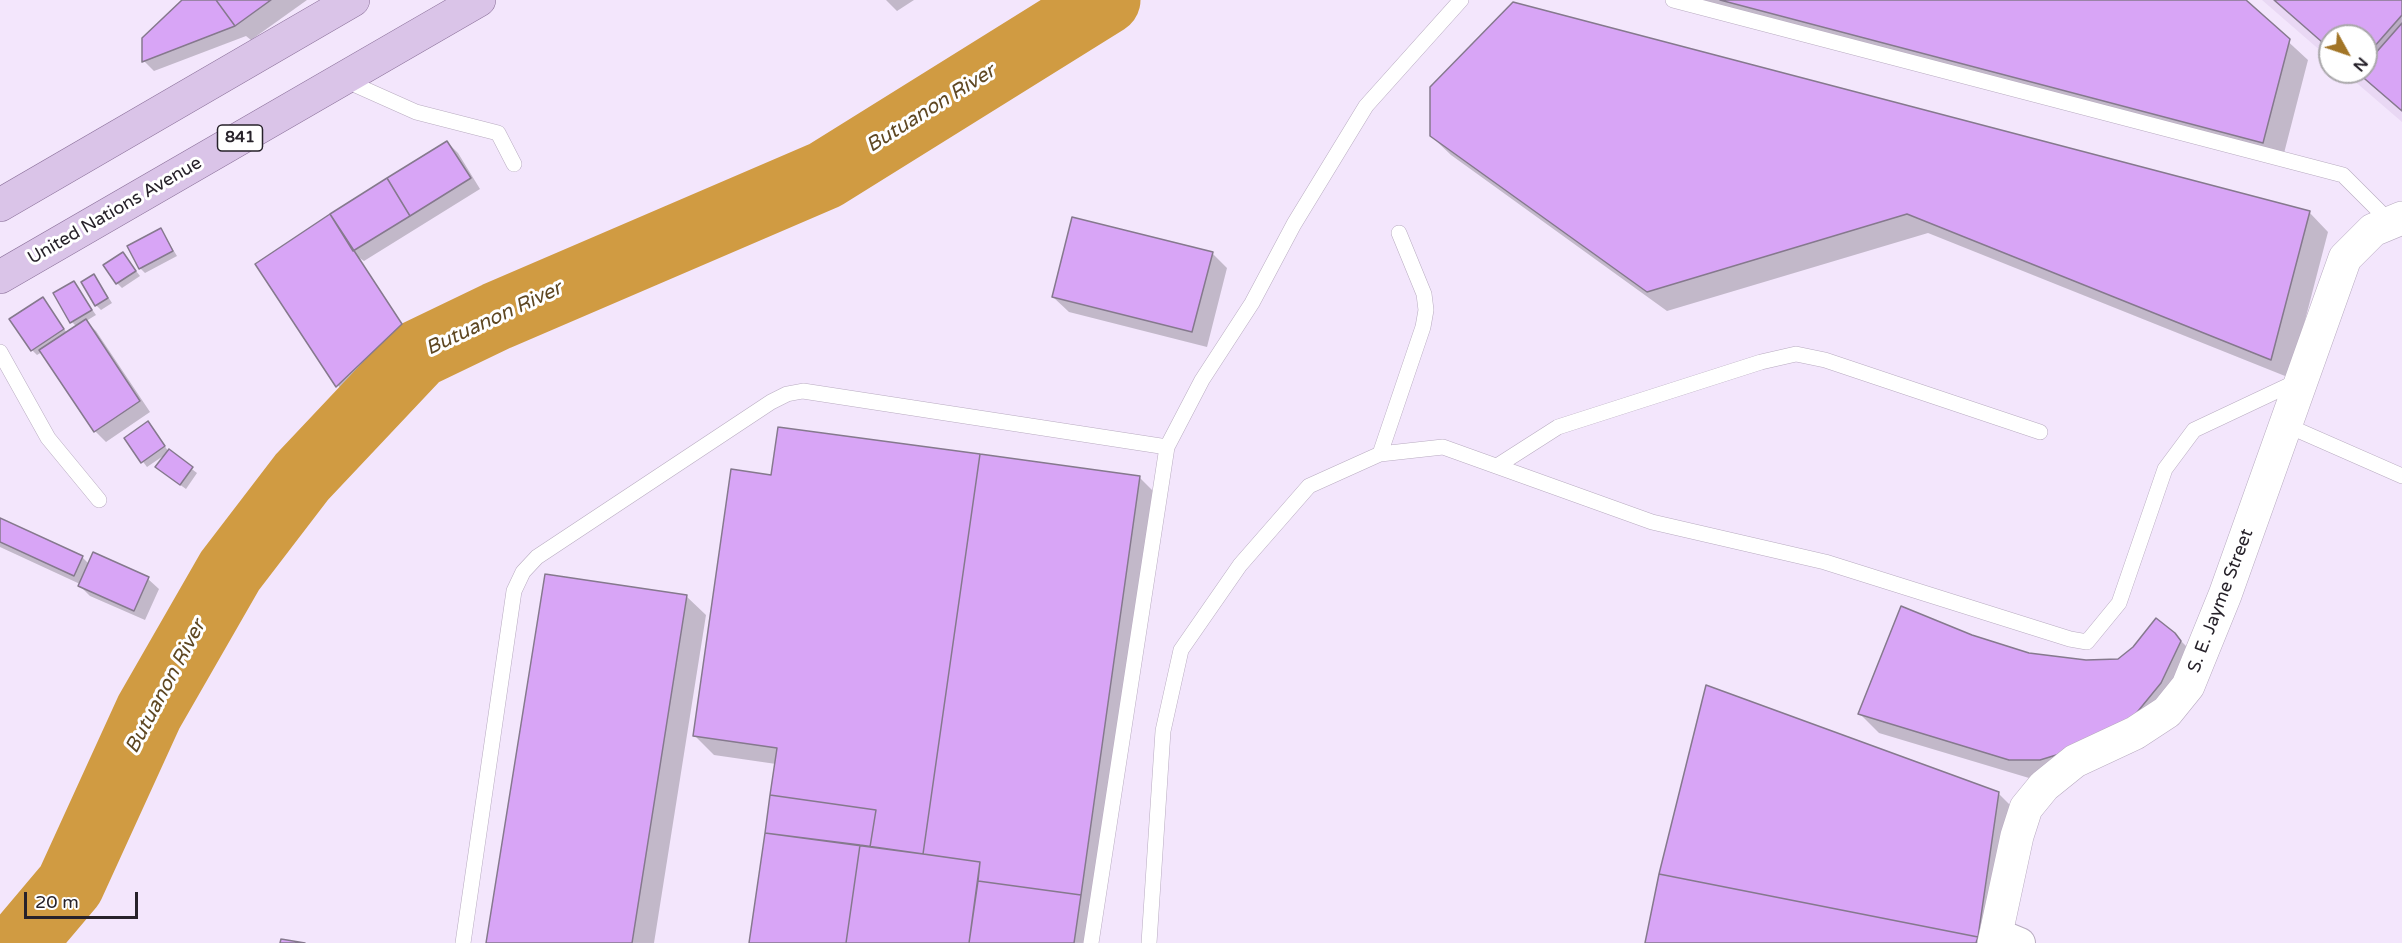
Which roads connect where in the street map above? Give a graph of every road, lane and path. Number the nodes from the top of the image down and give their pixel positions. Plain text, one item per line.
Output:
1 (353, 0) edge
2 (479, 0) edge
3 (1461, 0) edge
4 (1673, 0) edge
5 (342, 80) junction
6 (514, 164) dead end
7 (0, 205) edge
8 (2396, 220) edge
9 (1399, 233) dead end
10 (0, 277) edge
11 (0, 352) edge
12 (2302, 379) junction
13 (2286, 425) junction
14 (2040, 432) dead end
15 (1167, 447) junction
16 (1380, 454) junction
17 (1497, 466) junction
18 (2402, 476) edge
19 (99, 500) dead end
20 (2003, 940) edge
21 (463, 943) edge
22 (1091, 943) edge
23 (1149, 943) edge

1 - 7 main road
2 - 5 main road, United Nations Avenue / 841
3 - 15 lane
4 - 8 lane
5 - 6 lane
5 - 10 main road, United Nations Avenue / 841
8 - 12 street, S. E. Jayme Street
9 - 16 lane
11 - 19 lane
12 - 13 street, S. E. Jayme Street
12 - 17 lane
13 - 18 lane
13 - 20 street, S. E. Jayme Street
14 - 17 lane
15 - 21 lane
15 - 22 lane
16 - 17 lane
16 - 23 lane

